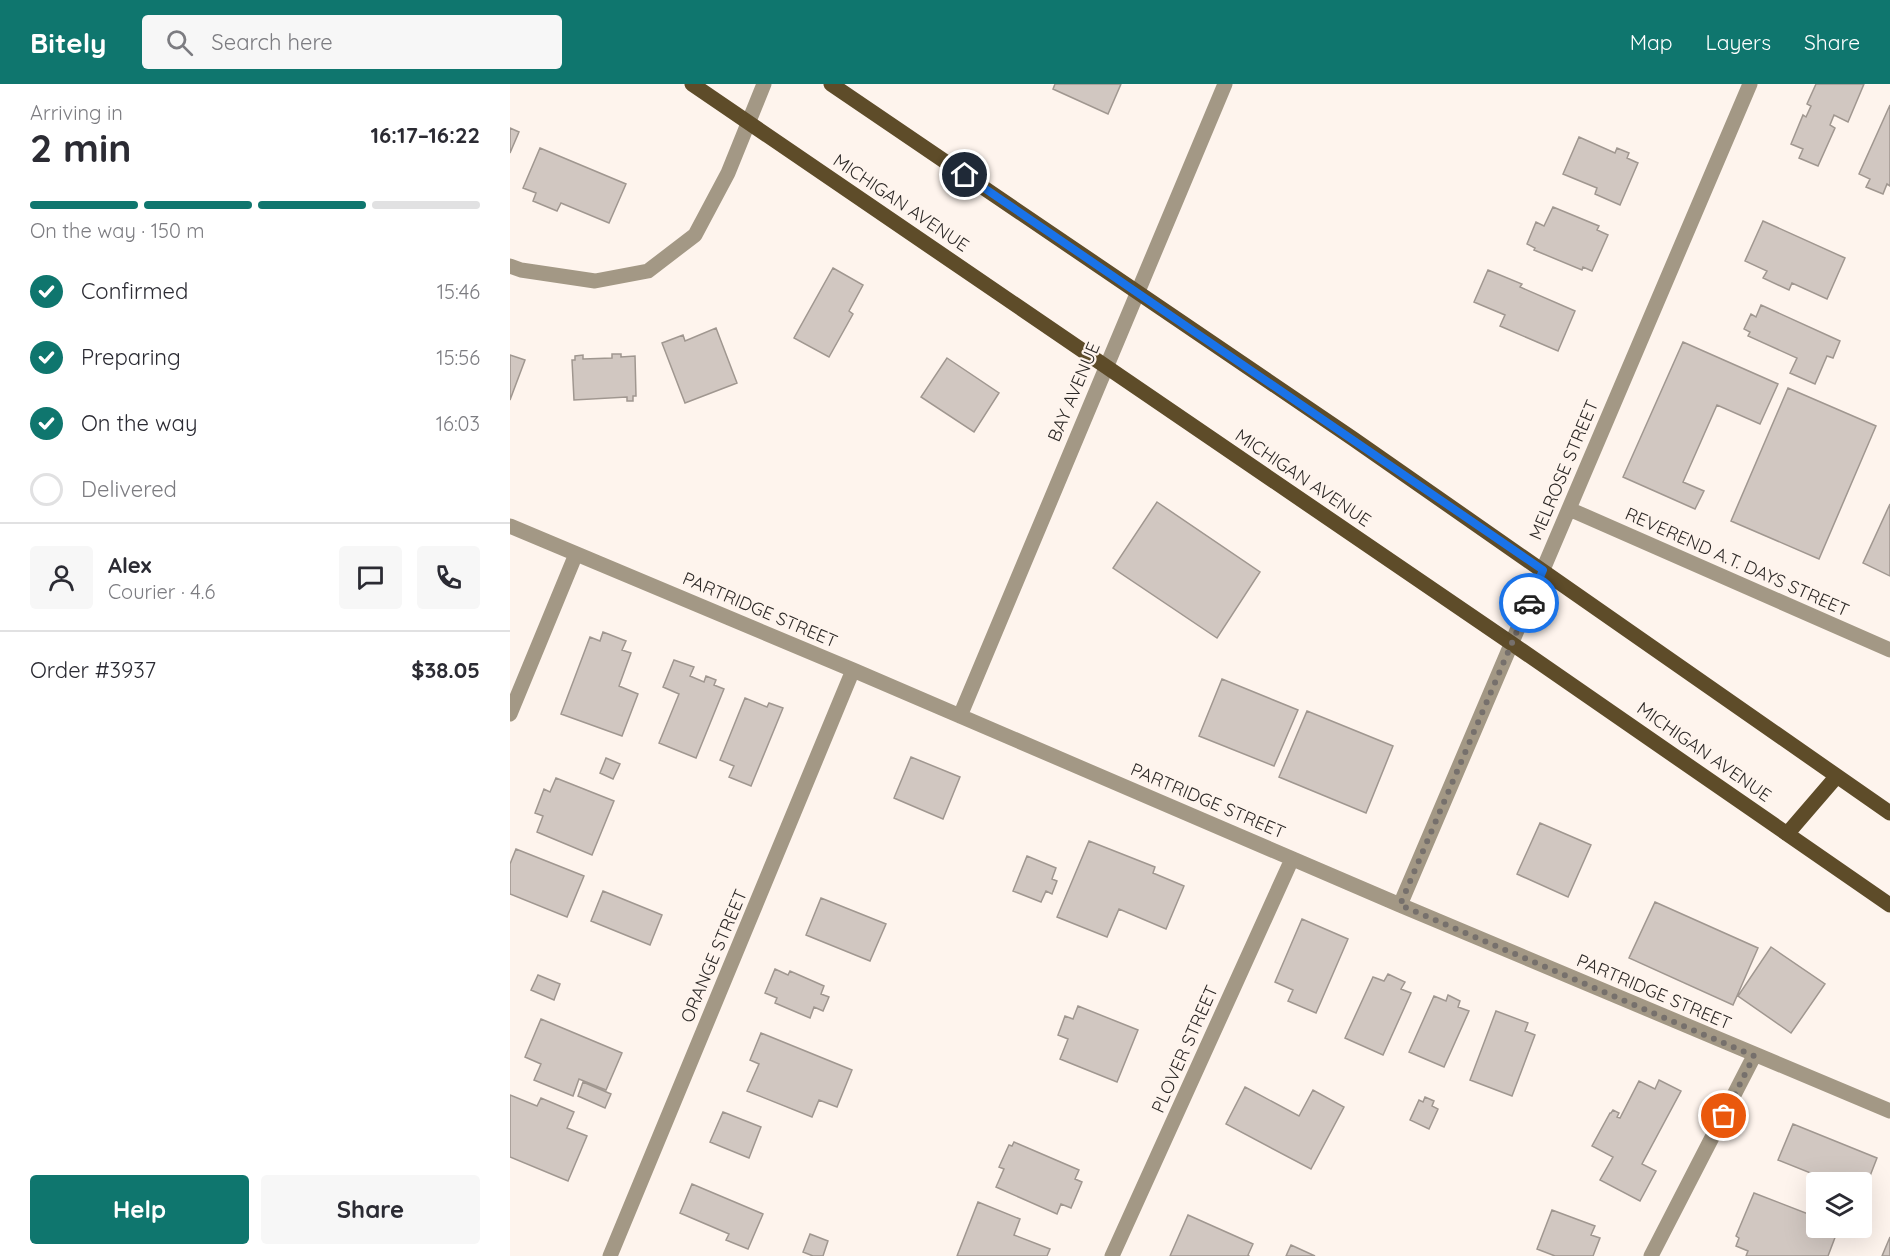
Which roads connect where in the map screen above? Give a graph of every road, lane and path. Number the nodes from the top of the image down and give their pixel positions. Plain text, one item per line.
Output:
1 (692, 84) edge
2 (764, 84) edge
3 (831, 84) edge
4 (1225, 84) edge
5 (1750, 84) edge
6 (748, 122) junction
7 (510, 266) edge
8 (1137, 292) junction
9 (1106, 366) junction
10 (1569, 509) junction
11 (510, 526) edge
12 (576, 554) junction
13 (1543, 570) junction
14 (1511, 643) junction
15 (1890, 650) edge
16 (854, 670) junction
17 (510, 714) edge
18 (960, 716) junction
19 (1837, 776) junction
20 (1890, 813) edge
21 (1787, 834) junction
22 (1292, 859) junction
23 (1400, 905) junction
24 (1890, 905) edge
25 (1754, 1056) junction
26 (1890, 1111) edge
27 (610, 1256) edge
28 (1112, 1256) edge
29 (1651, 1256) edge

1 - 6 main road, MICHIGAN AVENUE
2 - 6 street
3 - 8 main road
4 - 8 street, BAY AVENUE
5 - 10 street, MELROSE STREET
6 - 7 street
6 - 9 main road, MICHIGAN AVENUE
8 - 9 street, BAY AVENUE
8 - 13 main road
9 - 14 main road, MICHIGAN AVENUE
9 - 18 street, BAY AVENUE
10 - 13 street, MELROSE STREET
10 - 15 street, REVEREND A.T. DAYS STREET
11 - 12 street, PARTRIDGE STREET
12 - 16 street, PARTRIDGE STREET
12 - 17 street
13 - 14 street, MELROSE STREET
13 - 19 main road
14 - 21 main road, MICHIGAN AVENUE
14 - 23 street, MELROSE STREET
16 - 18 street, PARTRIDGE STREET
16 - 27 street, ORANGE STREET
18 - 22 street, PARTRIDGE STREET
19 - 20 main road
19 - 21 main road
21 - 24 main road, MICHIGAN AVENUE
22 - 23 street, PARTRIDGE STREET
22 - 28 street, PLOVER STREET
23 - 25 street, PARTRIDGE STREET
25 - 26 street, PARTRIDGE STREET
25 - 29 street

